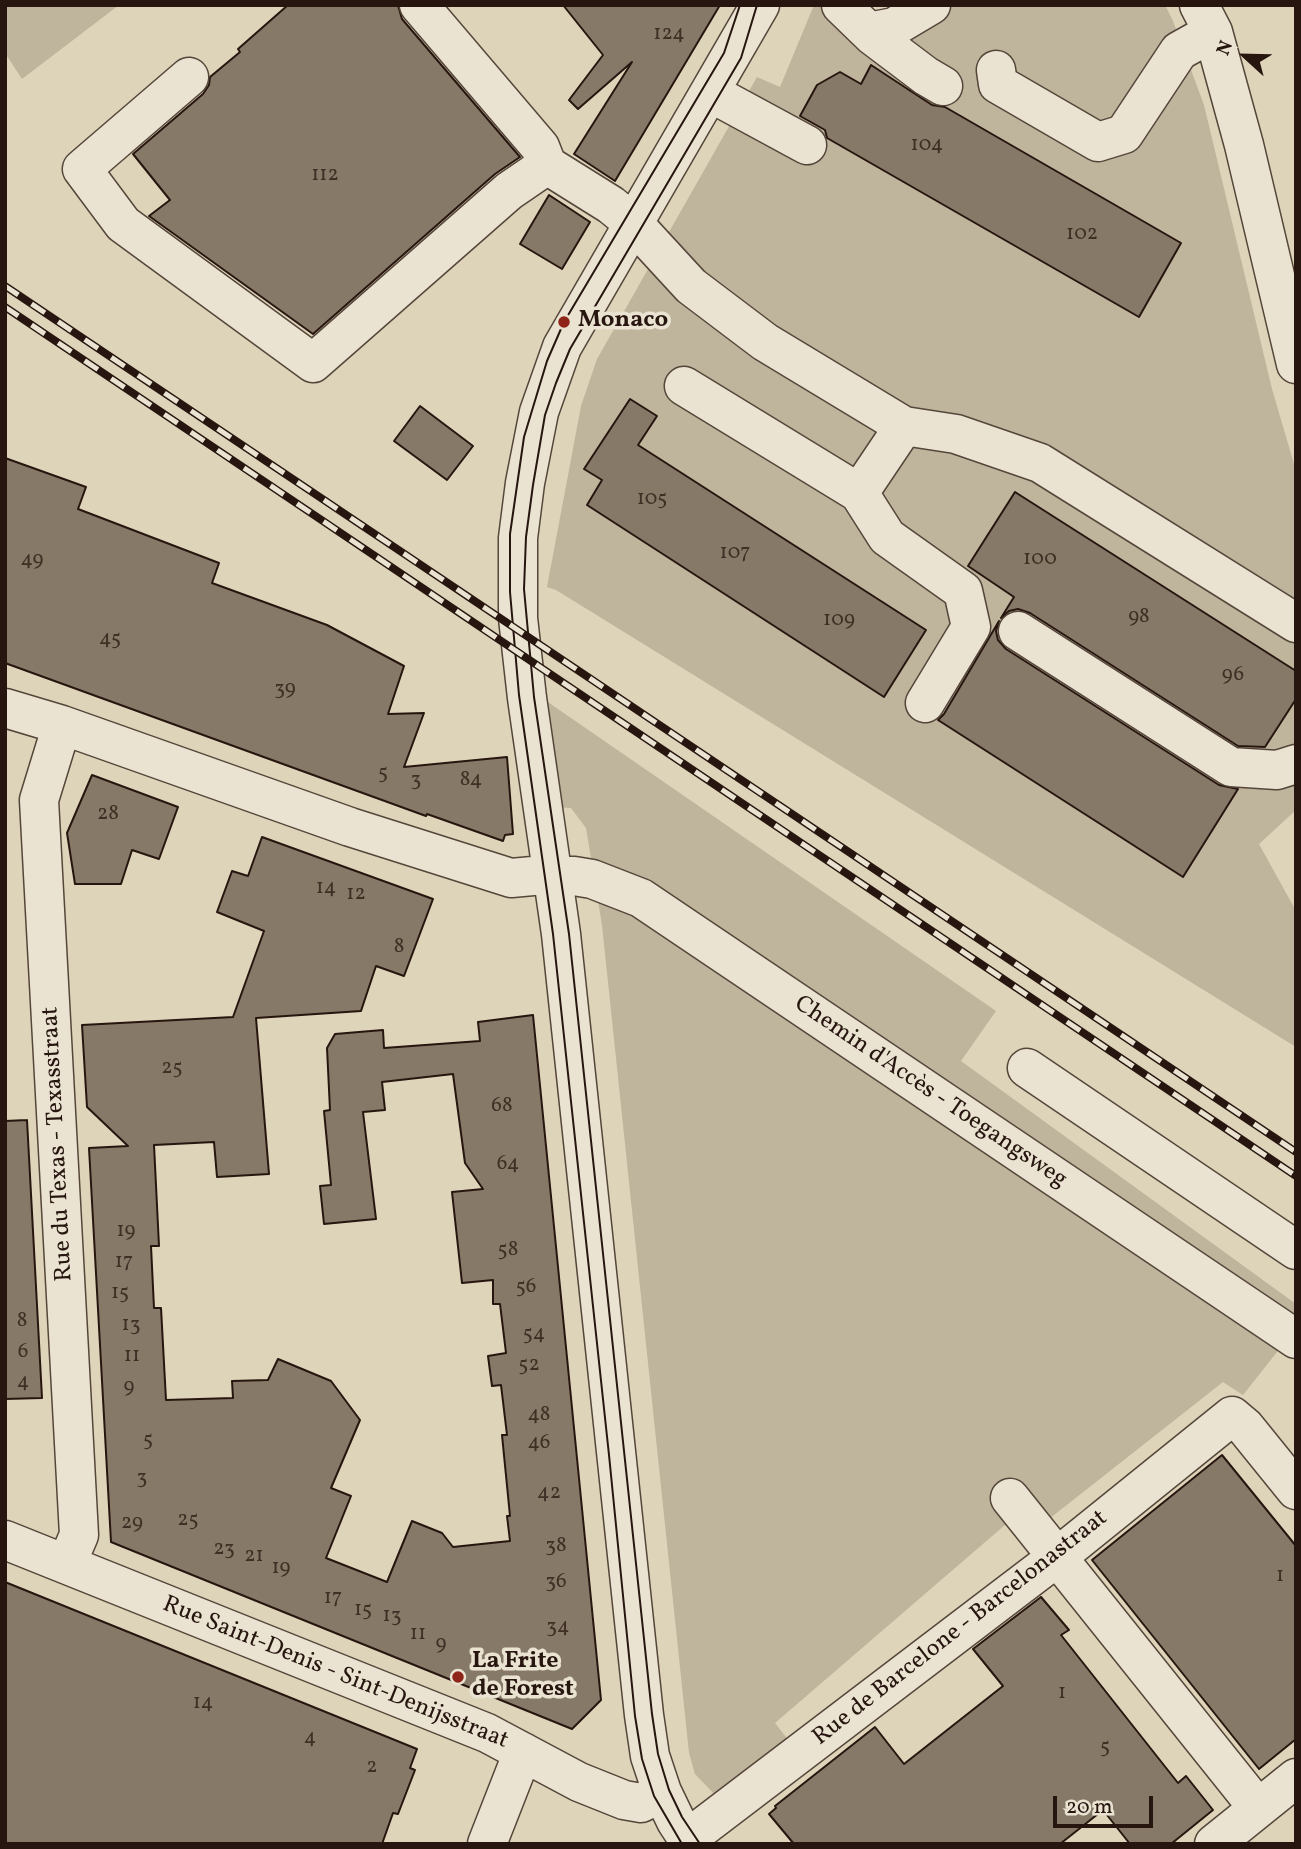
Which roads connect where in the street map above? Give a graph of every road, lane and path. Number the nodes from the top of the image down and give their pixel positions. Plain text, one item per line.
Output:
1 (419, 5) edge
2 (743, 5) edge
3 (761, 5) edge
4 (841, 5) edge
5 (931, 5) edge
6 (1206, 19) edge
7 (869, 32) junction
8 (996, 70) dead end
9 (189, 77) dead end
10 (943, 86) dead end
11 (714, 88) junction
12 (807, 145) dead end
13 (547, 164) junction
14 (634, 223) junction
15 (1296, 364) edge
16 (684, 386) dead end
17 (904, 426) junction
18 (859, 493) junction
19 (1296, 623) edge
20 (1018, 631) dead end
21 (925, 703) dead end
22 (5, 708) edge
23 (62, 725) junction
24 (1296, 764) edge
25 (552, 875) junction
26 (1027, 1068) dead end
27 (1296, 1250) edge
28 (1296, 1339) edge
29 (1296, 1490) edge
30 (1010, 1498) dead end
31 (5, 1540) edge
32 (1056, 1558) junction
33 (67, 1563) junction
34 (523, 1752) junction
35 (1296, 1778) edge
36 (662, 1792) junction
37 (1258, 1808) junction
38 (689, 1841) edge
39 (487, 1844) edge
40 (1214, 1844) edge

1 - 13 street
2 - 11 street
3 - 11 street
4 - 7 street
5 - 7 street
6 - 8 street
6 - 15 street
7 - 10 street
9 - 13 street
11 - 12 street
11 - 14 street
13 - 14 street
14 - 17 street
14 - 25 street
16 - 18 street
17 - 18 street
17 - 19 street
18 - 21 street
20 - 24 street
22 - 23 street, Chemin d'Accès - Toegangsweg
23 - 25 street, Chemin d'Accès - Toegangsweg
23 - 33 street, Rue du Texas - Texasstraat
25 - 28 street, Chemin d'Accès - Toegangsweg
25 - 36 street
26 - 27 street
29 - 32 street, Rue de Barcelone - Barcelonastraat
30 - 32 street
31 - 33 street, Rue Saint-Denis - Sint-Denijsstraat
32 - 37 street
32 - 38 street, Rue de Barcelone - Barcelonastraat
33 - 34 street, Rue Saint-Denis - Sint-Denijsstraat
34 - 36 street, Rue Saint-Denis - Sint-Denijsstraat
34 - 39 street
35 - 37 street
36 - 38 street
37 - 40 street

